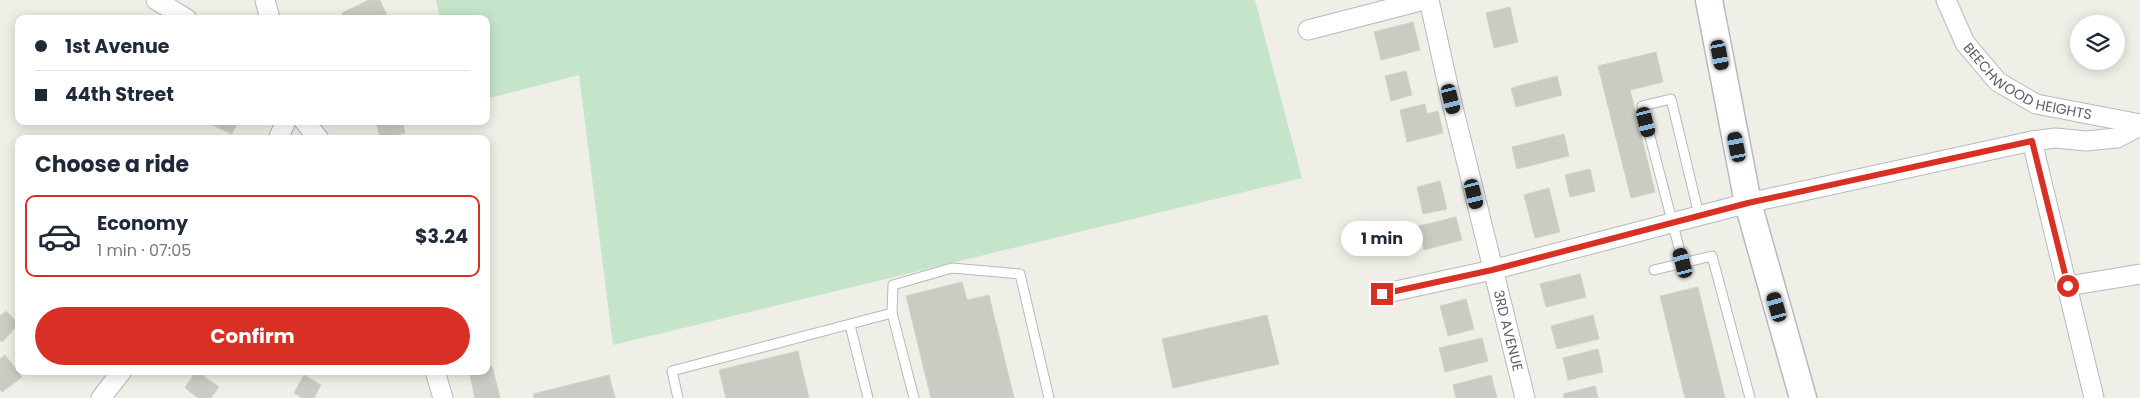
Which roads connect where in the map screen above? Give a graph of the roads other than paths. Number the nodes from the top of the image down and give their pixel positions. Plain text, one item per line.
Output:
1 (156, 0) edge
2 (265, 0) edge
3 (1424, 0) edge
4 (1429, 0) edge
5 (1709, 0) edge
6 (1946, 0) edge
7 (180, 15) edge
8 (269, 15) edge
9 (1308, 30) dead end
10 (307, 125) edge
11 (2140, 125) edge
12 (316, 135) edge
13 (2032, 141) junction
14 (1748, 203) junction
15 (1699, 215) junction
16 (1672, 222) junction
17 (1683, 263) junction
18 (1492, 270) junction
19 (1654, 270) dead end
20 (2140, 274) edge
21 (2068, 286) junction
22 (1382, 294) dead end
23 (892, 313) junction
24 (850, 325) junction
25 (119, 375) edge
26 (102, 398) edge
27 (678, 398) edge
28 (868, 398) edge
29 (914, 398) edge
30 (1049, 398) edge
31 (1525, 398) edge
32 (1750, 398) edge
33 (1803, 398) edge
34 (2094, 398) edge

1 - 7 street
2 - 8 street
3 - 9 street
4 - 18 street, 3RD AVENUE
5 - 14 main road
6 - 11 street, BEECHWOOD HEIGHTS
10 - 12 street
11 - 13 street
13 - 14 street
13 - 21 street
14 - 15 street
14 - 33 main road
15 - 16 street
15 - 16 lane
16 - 17 lane
16 - 18 street
17 - 19 lane
17 - 32 lane
18 - 22 street
18 - 31 street, 3RD AVENUE
20 - 21 street
21 - 34 street
23 - 24 lane
23 - 29 lane
23 - 30 lane
24 - 27 lane
24 - 28 lane
25 - 26 street

